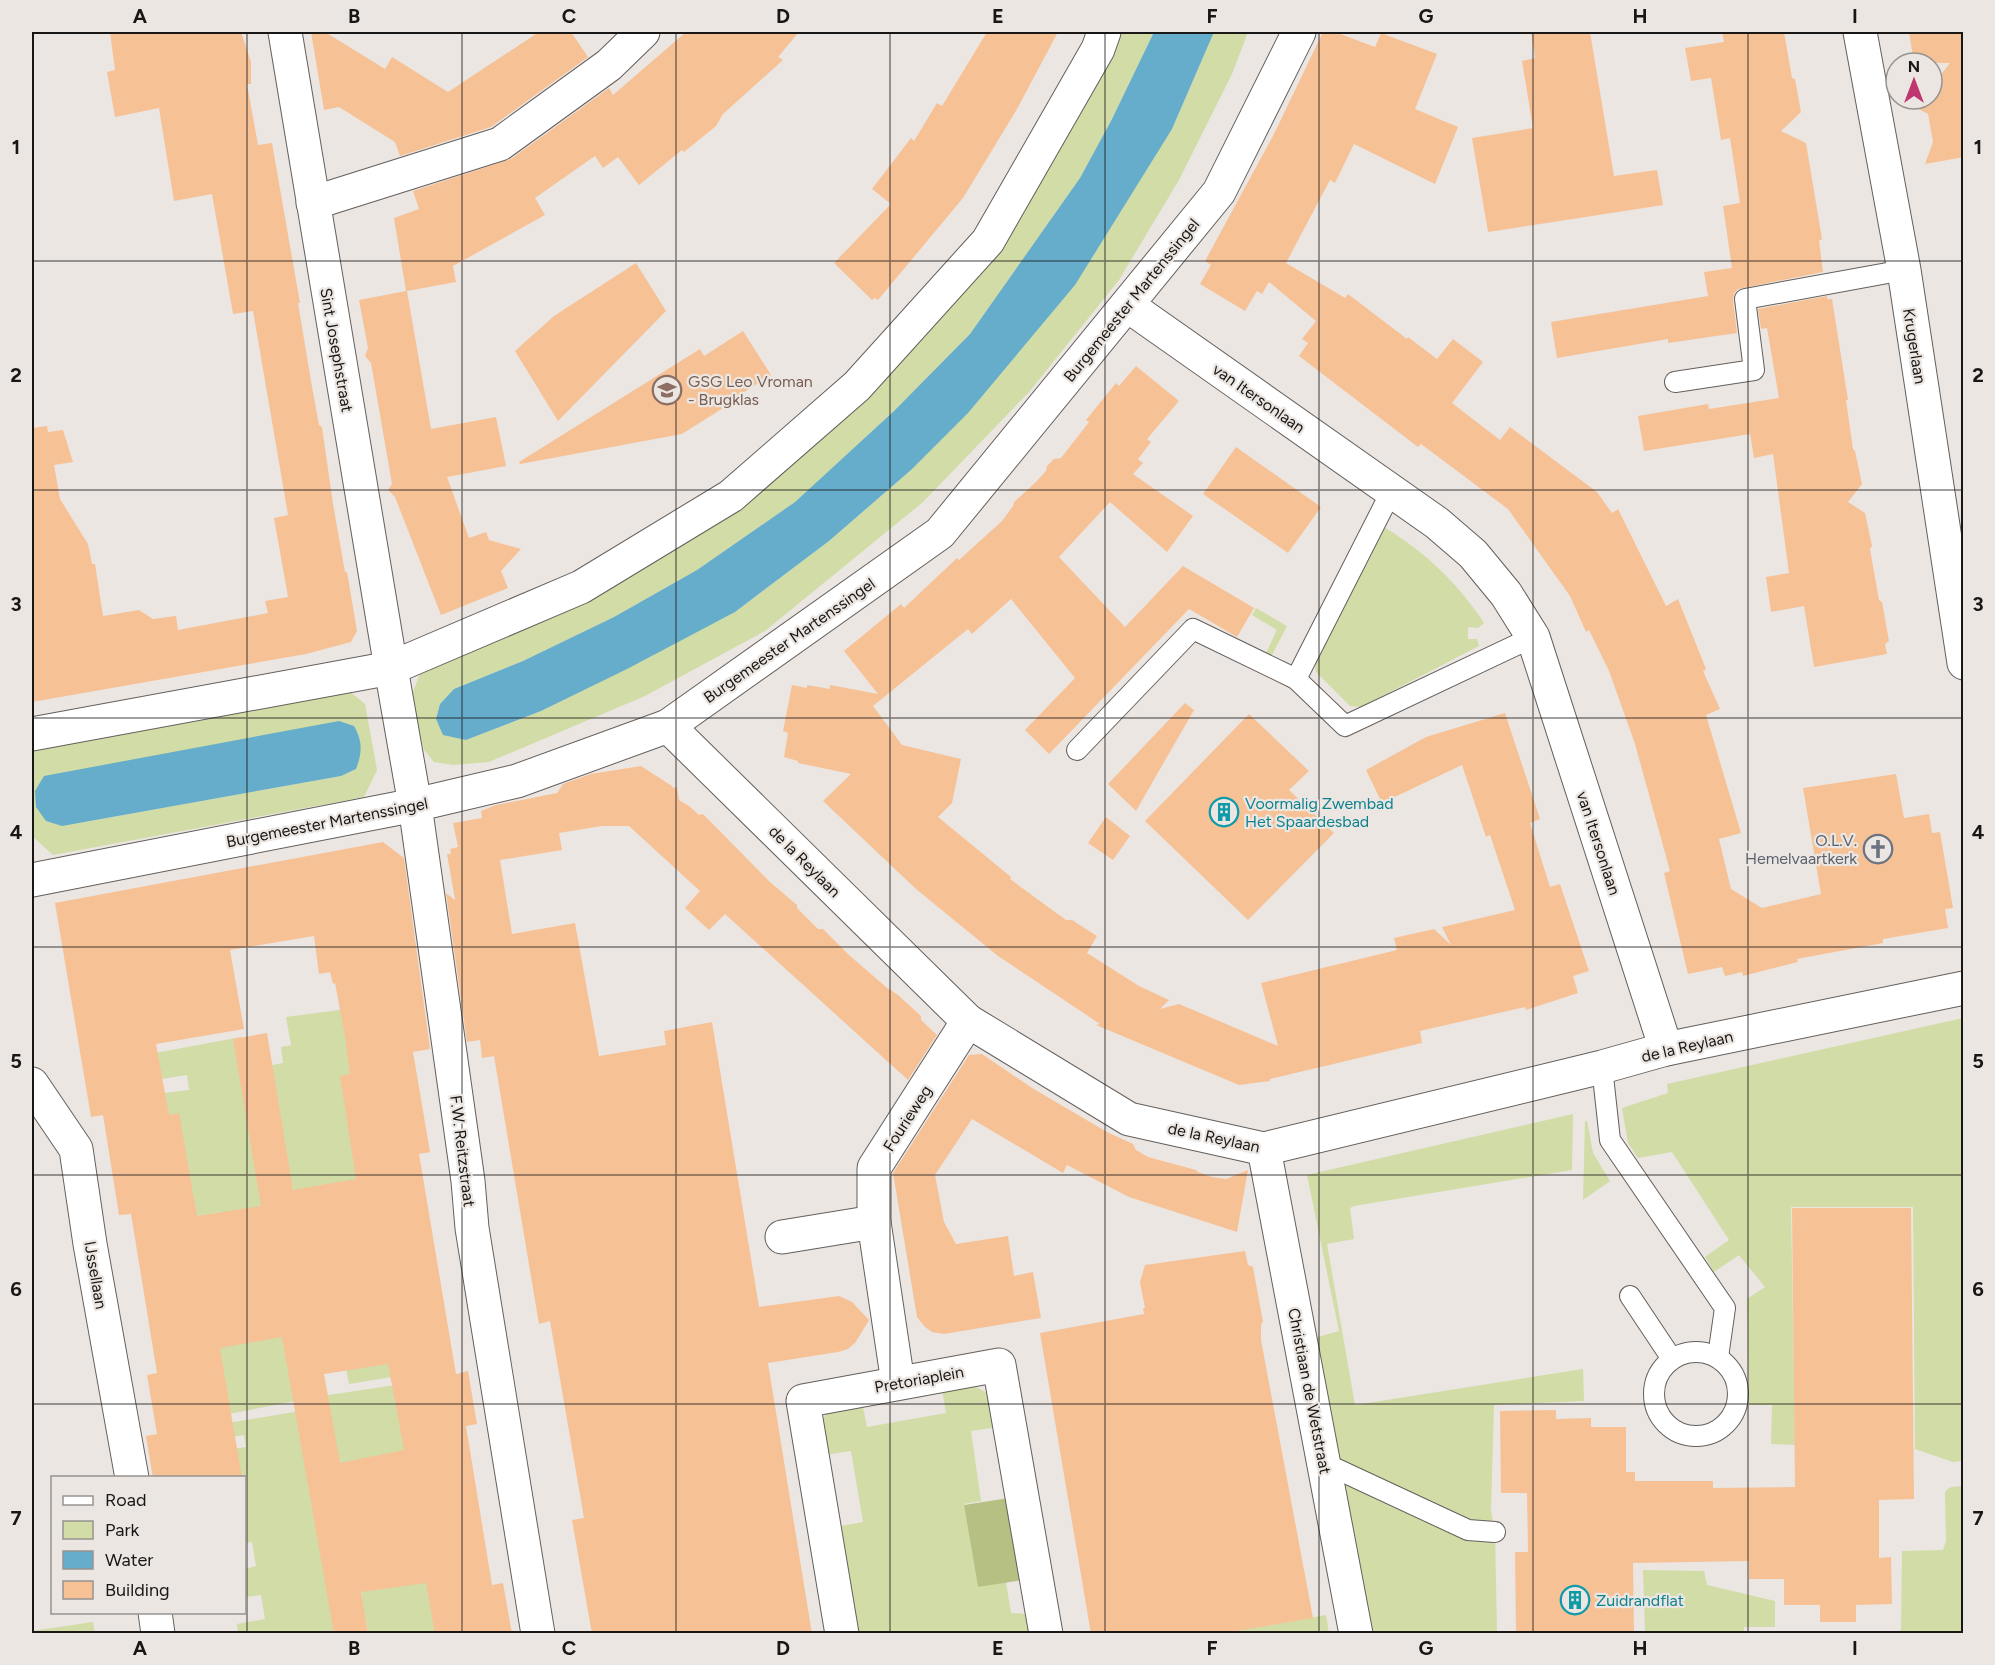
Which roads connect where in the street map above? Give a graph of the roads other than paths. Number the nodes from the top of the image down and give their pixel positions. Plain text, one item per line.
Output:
1 (285, 32) edge
2 (643, 32) edge
3 (1104, 32) edge
4 (1299, 32) edge
5 (1860, 32) edge
6 (313, 203) junction
7 (1904, 270) junction
8 (1127, 305) junction
9 (1675, 382) dead end
10 (1391, 492) junction
11 (1533, 637) junction
12 (1964, 663) edge
13 (391, 668) junction
14 (1296, 679) junction
15 (668, 726) junction
16 (32, 734) edge
17 (1077, 750) dead end
18 (415, 805) junction
19 (32, 880) edge
20 (1964, 988) edge
21 (968, 1021) junction
22 (1666, 1049) junction
23 (1602, 1067) junction
24 (32, 1084) edge
25 (1264, 1149) junction
26 (874, 1222) junction
27 (782, 1237) dead end
28 (1630, 1296) dead end
29 (1718, 1357) junction
30 (1672, 1359) junction
31 (898, 1383) junction
32 (1324, 1463) junction
33 (132, 1476) edge
34 (1495, 1532) dead end
35 (155, 1614) edge
36 (158, 1634) edge
37 (538, 1634) edge
38 (842, 1634) edge
39 (1046, 1634) edge
40 (1356, 1634) edge

1 - 6 street, Sint Josephstraat
2 - 6 street
3 - 13 street
4 - 8 street, Burgemeester Martenssingel
5 - 7 street, Krugerlaan
6 - 13 street, Sint Josephstraat
7 - 9 lane
7 - 12 street, Krugerlaan
8 - 10 street, van Itersonlaan
8 - 15 street, Burgemeester Martenssingel
10 - 11 street, van Itersonlaan
10 - 14 lane
11 - 14 lane
11 - 22 street, van Itersonlaan
13 - 16 street
13 - 18 street, F.W. Reitzstraat
14 - 17 lane
15 - 18 street, Burgemeester Martenssingel
15 - 21 street, de la Reylaan
18 - 19 street, Burgemeester Martenssingel
18 - 37 street, F.W. Reitzstraat
20 - 22 street, de la Reylaan
21 - 25 street, de la Reylaan
21 - 26 street, Fourieweg
22 - 23 street, de la Reylaan
23 - 25 street, de la Reylaan
23 - 29 lane
24 - 33 street, IJssellaan
25 - 32 street, Christiaan de Wetstraat
26 - 27 street
26 - 31 street, Fourieweg
28 - 30 lane
29 - 30 lane
29 - 30 lane
31 - 38 street, Pretoriaplein
31 - 39 street, Pretoriaplein
32 - 34 lane
32 - 40 street, Christiaan de Wetstraat
35 - 36 street

